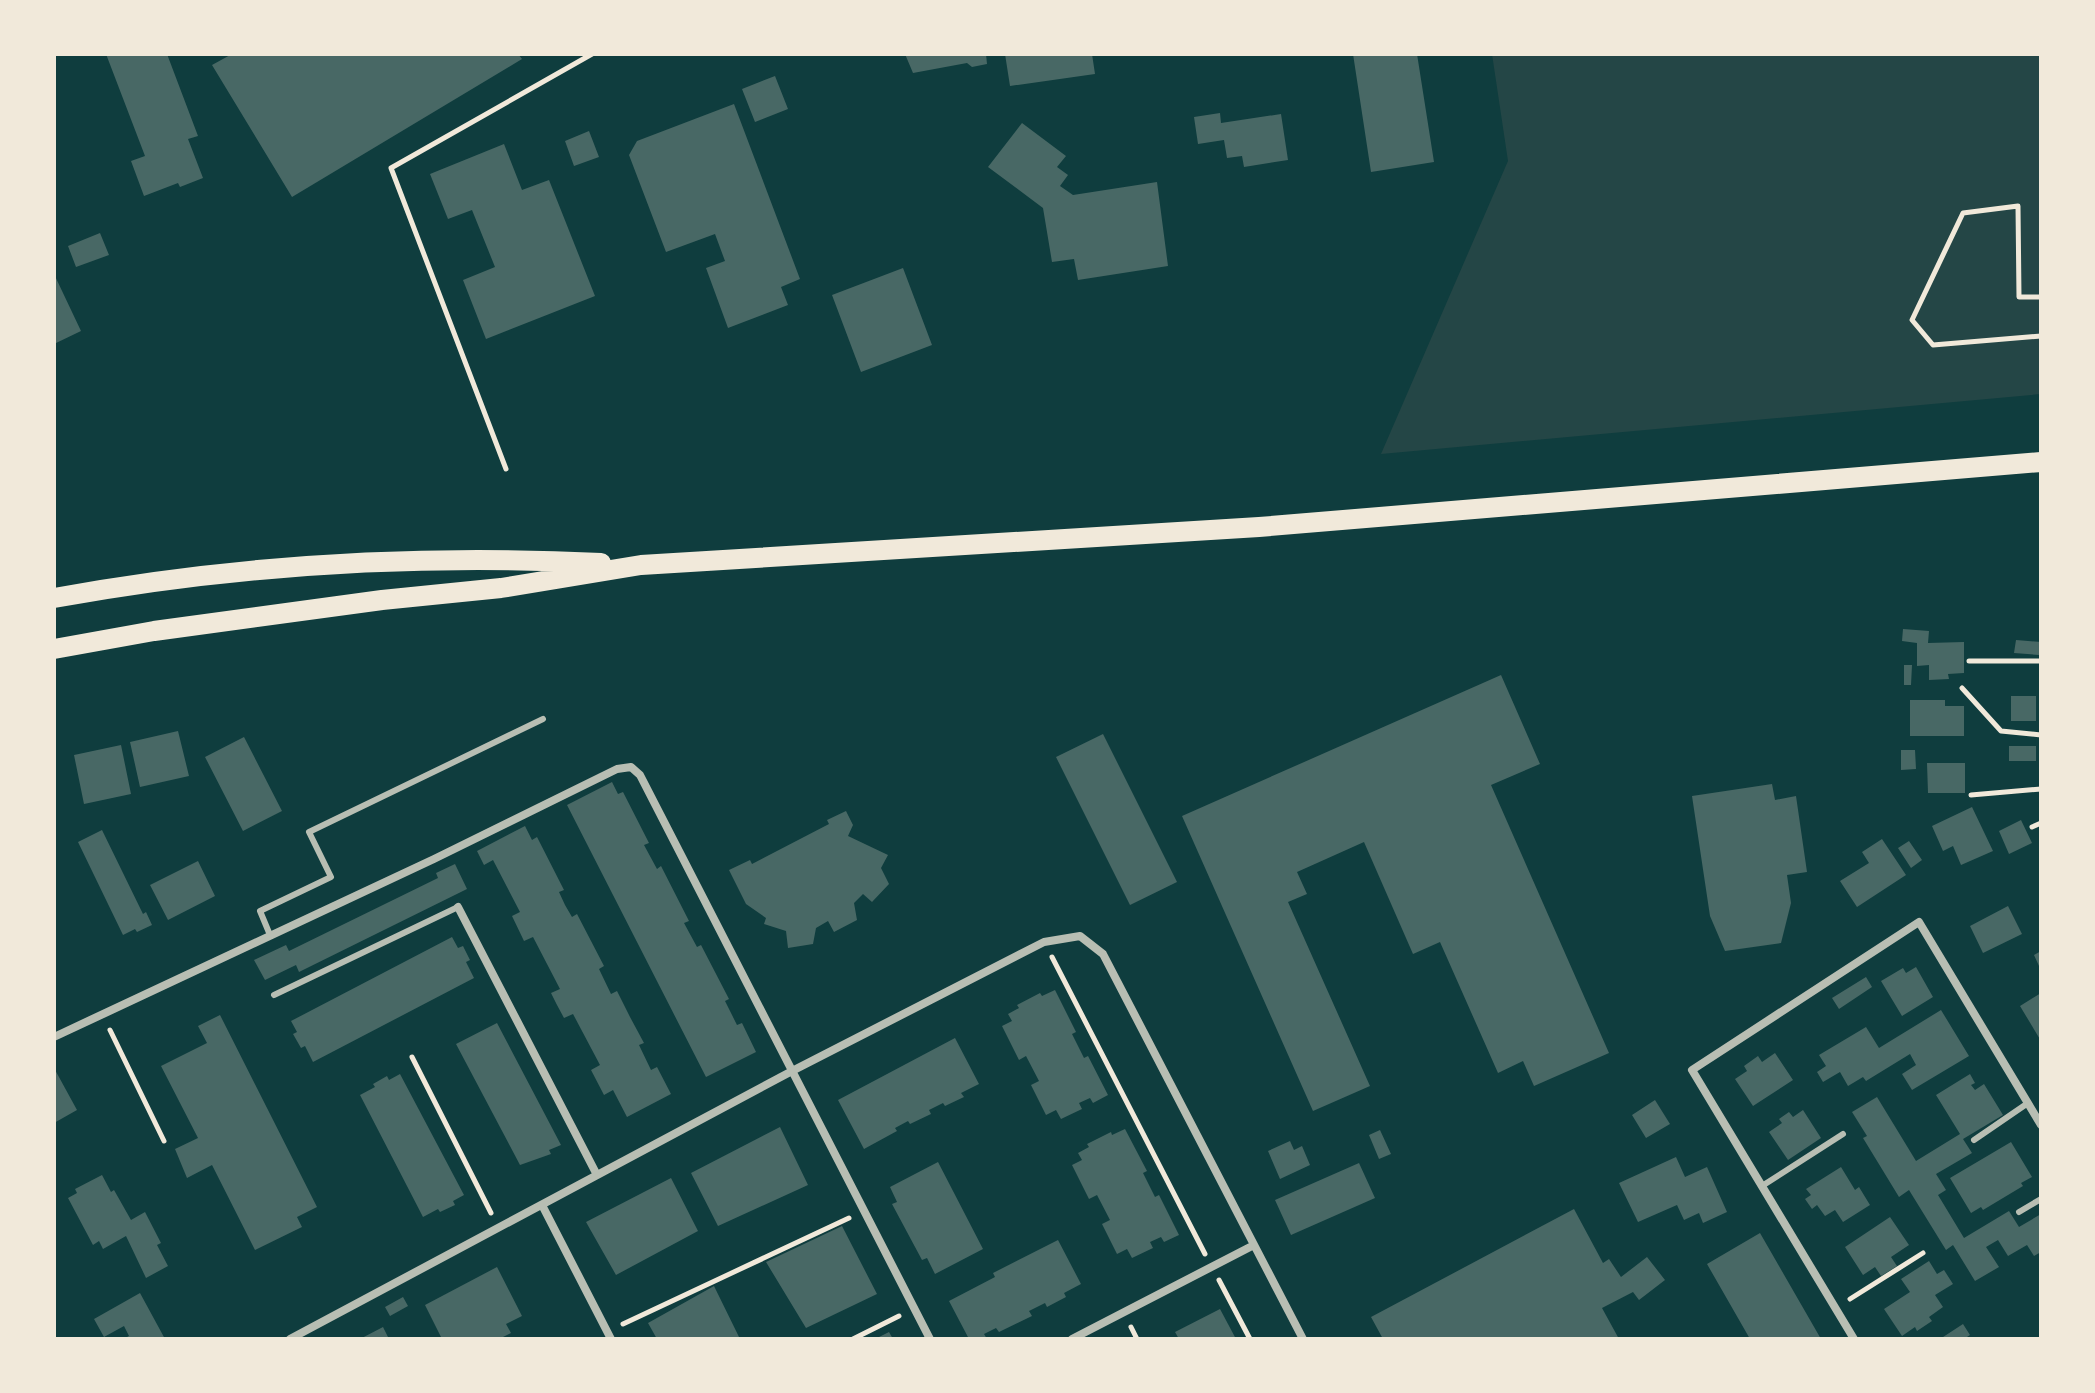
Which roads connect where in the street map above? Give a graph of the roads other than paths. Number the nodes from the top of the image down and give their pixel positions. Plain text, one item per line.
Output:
1 (2041, 462) edge
2 (641, 565) junction
3 (54, 598) edge
4 (54, 649) edge
5 (543, 719) dead end
6 (458, 907) joint
7 (270, 935) junction
8 (274, 995) dead end
9 (54, 1037) edge
10 (794, 1070) junction
11 (2028, 1103) junction
12 (2041, 1125) edge
13 (1843, 1134) dead end
14 (1974, 1140) dead end
15 (597, 1175) junction
16 (1762, 1186) junction
17 (2041, 1199) edge
18 (542, 1205) junction
19 (2019, 1212) dead end
20 (1254, 1245) junction
21 (609, 1335) edge
22 (290, 1339) edge
23 (930, 1339) edge
24 (1072, 1339) edge
25 (1303, 1339) edge
26 (1854, 1339) edge

1 - 2 main road
2 - 3 main road
2 - 4 main road
5 - 7 lane
6 - 8 lane
6 - 15 street
7 - 9 street
7 - 10 street
10 - 15 street
10 - 20 street
10 - 23 street
11 - 12 street
11 - 14 lane
11 - 16 street
13 - 16 lane
15 - 18 street
16 - 26 street
17 - 19 lane
18 - 21 street
18 - 22 street
20 - 24 street
20 - 25 street

